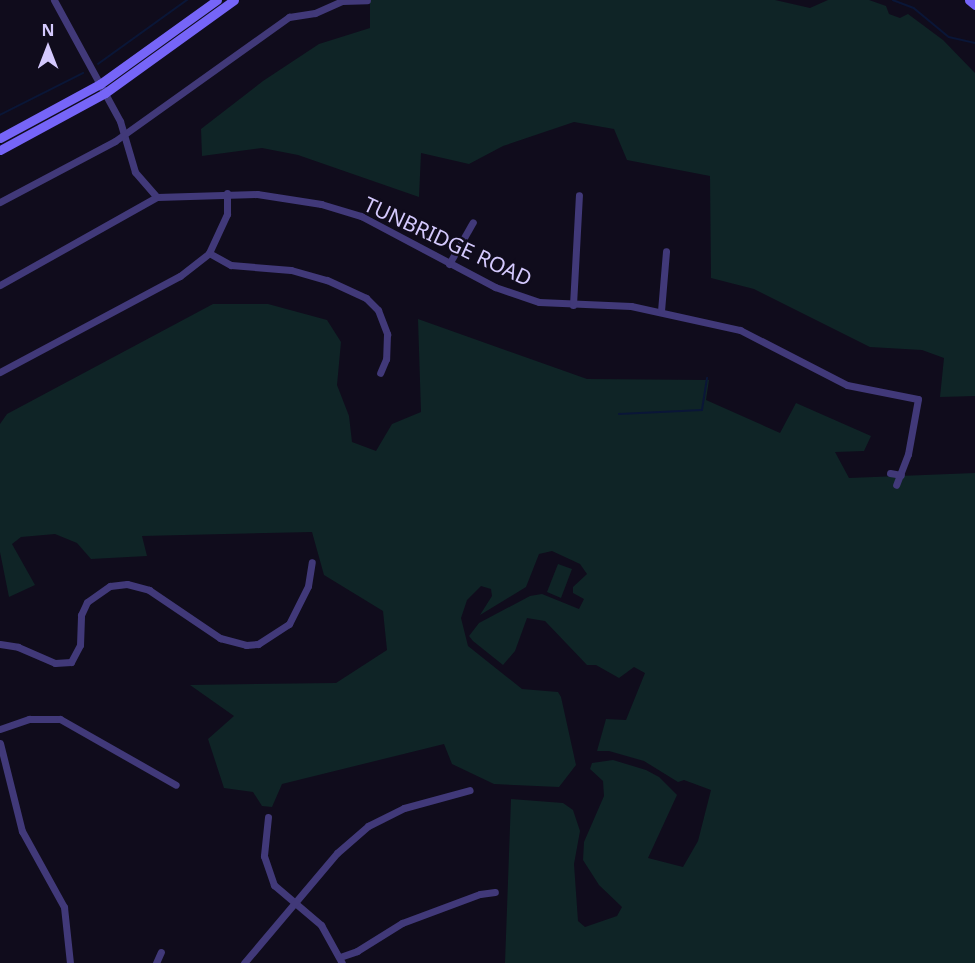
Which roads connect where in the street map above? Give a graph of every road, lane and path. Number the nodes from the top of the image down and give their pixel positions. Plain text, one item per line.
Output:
1 (54, 0) edge
2 (217, 0) edge
3 (234, 0) edge
4 (342, 0) edge
5 (367, 0) edge
6 (969, 0) edge
7 (975, 4) edge
8 (100, 84) junction
9 (105, 93) junction
10 (124, 133) junction
11 (0, 138) edge
12 (0, 150) edge
13 (227, 194) junction
14 (579, 195) dead end
15 (157, 197) junction
16 (0, 202) edge
17 (473, 222) dead end
18 (666, 251) dead end
19 (209, 253) junction
20 (449, 264) junction
21 (0, 285) edge
22 (573, 304) junction
23 (661, 311) junction
24 (0, 372) edge
25 (380, 373) dead end
26 (890, 473) dead end
27 (901, 475) junction
28 (896, 485) dead end
29 (312, 562) dead end
30 (0, 644) edge
31 (0, 729) edge
32 (0, 743) edge
33 (176, 785) dead end
34 (470, 790) dead end
35 (268, 817) dead end
36 (495, 892) dead end
37 (295, 904) junction
38 (161, 952) dead end
39 (341, 960) edge
40 (69, 963) edge
41 (156, 963) edge
42 (244, 963) edge

1 - 8 street
2 - 8 main road
3 - 9 main road
4 - 5 street
4 - 10 street
6 - 7 main road
8 - 9 street
8 - 11 main road
9 - 10 street
9 - 12 main road
10 - 15 street
10 - 16 street
13 - 15 street, TUNBRIDGE ROAD
13 - 19 street
13 - 20 street, TUNBRIDGE ROAD
14 - 22 street
15 - 21 street
17 - 20 street
18 - 23 street
19 - 24 street
19 - 25 street
20 - 22 street, TUNBRIDGE ROAD
22 - 23 street, TUNBRIDGE ROAD
23 - 27 street, TUNBRIDGE ROAD
26 - 27 street
27 - 28 street, TUNBRIDGE ROAD
29 - 30 street
31 - 33 street
32 - 40 street
34 - 37 street
35 - 37 street
36 - 39 street
37 - 39 street
37 - 42 street
38 - 41 street

